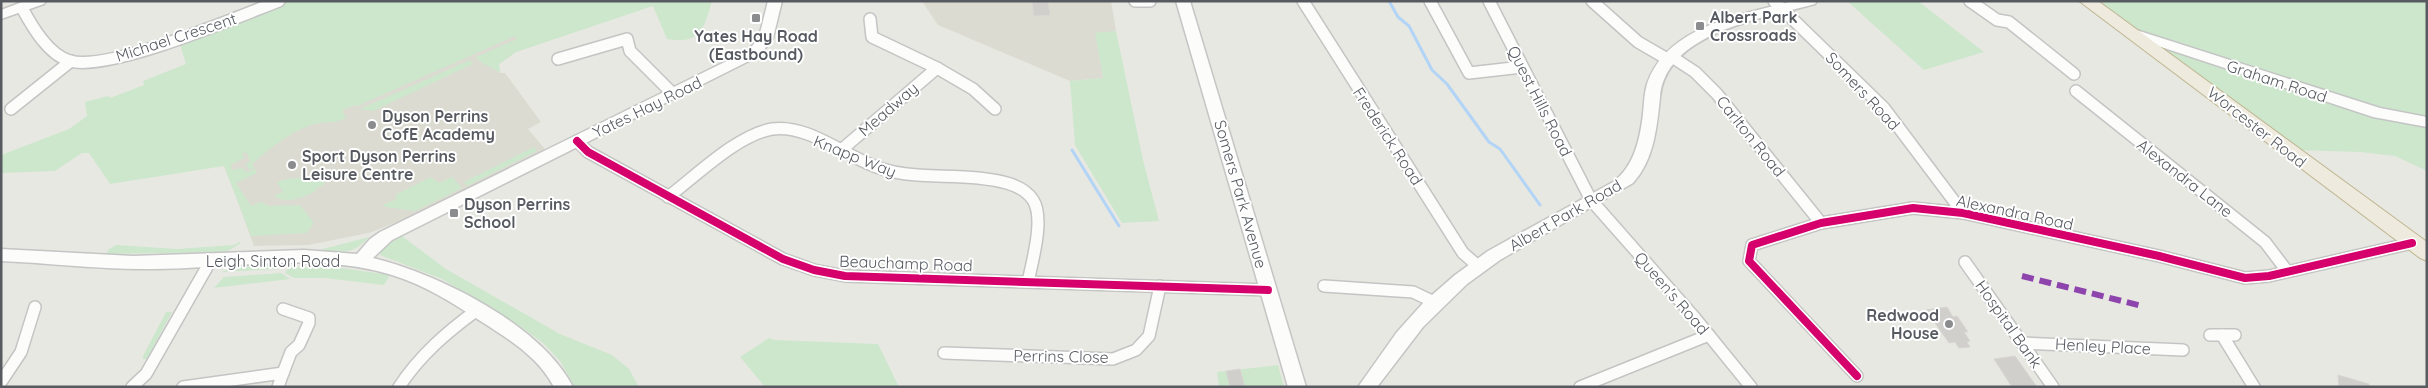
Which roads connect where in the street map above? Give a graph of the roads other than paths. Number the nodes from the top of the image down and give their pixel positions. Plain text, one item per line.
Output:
1 (39, 1) edge
2 (279, 1) edge
3 (775, 1) edge
4 (1135, 1) edge
5 (1150, 1) edge
6 (1183, 1) edge
7 (1303, 1) edge
8 (1430, 1) edge
9 (1490, 1) edge
10 (1592, 1) edge
11 (1810, 1) edge
12 (1970, 1) edge
13 (2087, 1) edge
14 (1779, 5) edge
15 (22, 8) junction
16 (1, 15) edge
17 (870, 19) dead end
18 (2129, 32) junction
19 (1671, 59) junction
20 (565, 61) dead end
21 (71, 62) junction
22 (1522, 66) junction
23 (937, 68) junction
24 (2074, 74) dead end
25 (2076, 91) dead end
26 (673, 94) junction
27 (11, 109) dead end
28 (995, 109) dead end
29 (2427, 122) edge
30 (577, 141) junction
31 (840, 151) junction
32 (668, 197) junction
33 (1591, 200) junction
34 (1963, 213) junction
35 (1821, 223) junction
36 (2419, 248) edge
37 (1, 255) edge
38 (211, 260) junction
39 (360, 262) junction
40 (1964, 262) dead end
41 (1478, 266) junction
42 (2287, 271) junction
43 (1028, 282) junction
44 (1160, 286) junction
45 (1324, 286) dead end
46 (1268, 290) junction
47 (1434, 302) junction
48 (35, 307) dead end
49 (284, 309) dead end
50 (477, 310) junction
51 (1709, 335) junction
52 (2236, 335) dead end
53 (2023, 343) junction
54 (2183, 350) dead end
55 (944, 352) dead end
56 (1856, 369) dead end
57 (283, 373) junction
58 (1, 382) edge
59 (135, 386) edge
60 (183, 387) edge
61 (278, 387) edge
62 (398, 387) edge
63 (564, 387) edge
64 (1297, 387) edge
65 (1367, 387) edge
66 (1580, 387) edge
67 (1752, 387) edge
68 (2053, 387) edge
69 (2254, 387) edge

1 - 15 street
2 - 21 street, Michael Crescent
3 - 26 street, Yates Hay Road
4 - 5 street
6 - 46 street, Somers Park Avenue
7 - 41 street, Frederick Road
8 - 22 street
9 - 22 street, Quest Hills Road
10 - 19 street, Carlton Road
11 - 14 street, Albert Park Road
12 - 24 street
13 - 18 highway, Worcester Road
14 - 19 street, Albert Park Road
14 - 34 street, Somers Road
15 - 16 street
15 - 21 street
17 - 23 street, Meadway
18 - 29 street, Graham Road
18 - 36 highway, Worcester Road
19 - 33 street, Albert Park Road
19 - 35 street, Carlton Road
20 - 26 street
21 - 27 street
22 - 33 street, Quest Hills Road
23 - 28 street, Meadway
23 - 31 street, Meadway
25 - 42 street, Alexandra Lane
26 - 30 street, Yates Hay Road
30 - 32 street, Beauchamp Road
30 - 39 street, Yates Hay Road
31 - 32 street, Knapp Way
31 - 43 street, Knapp Way
32 - 43 street, Beauchamp Road
33 - 41 street, Albert Park Road
33 - 51 street, Queen's Road
34 - 35 street, Alexandra Road
34 - 42 street, Alexandra Road
35 - 56 street, Alexandra Road
36 - 42 street, Alexandra Road
37 - 38 street, Leigh Sinton Road
38 - 39 street, Leigh Sinton Road
38 - 59 street
39 - 50 street, Leigh Sinton Road
40 - 53 street, Hospital Bank
41 - 47 street, Albert Park Road
43 - 44 street, Beauchamp Road
44 - 46 street, Beauchamp Road
44 - 55 street, Perrins Close
45 - 47 street
46 - 64 street, Somers Park Avenue
47 - 65 street, Albert Park Road
48 - 58 street
49 - 57 street
50 - 62 street
50 - 63 street, Leigh Sinton Road
51 - 66 street
51 - 67 street, Queen's Road
52 - 69 street
53 - 54 street, Henley Place
53 - 68 street, Hospital Bank
57 - 60 street
57 - 61 street

